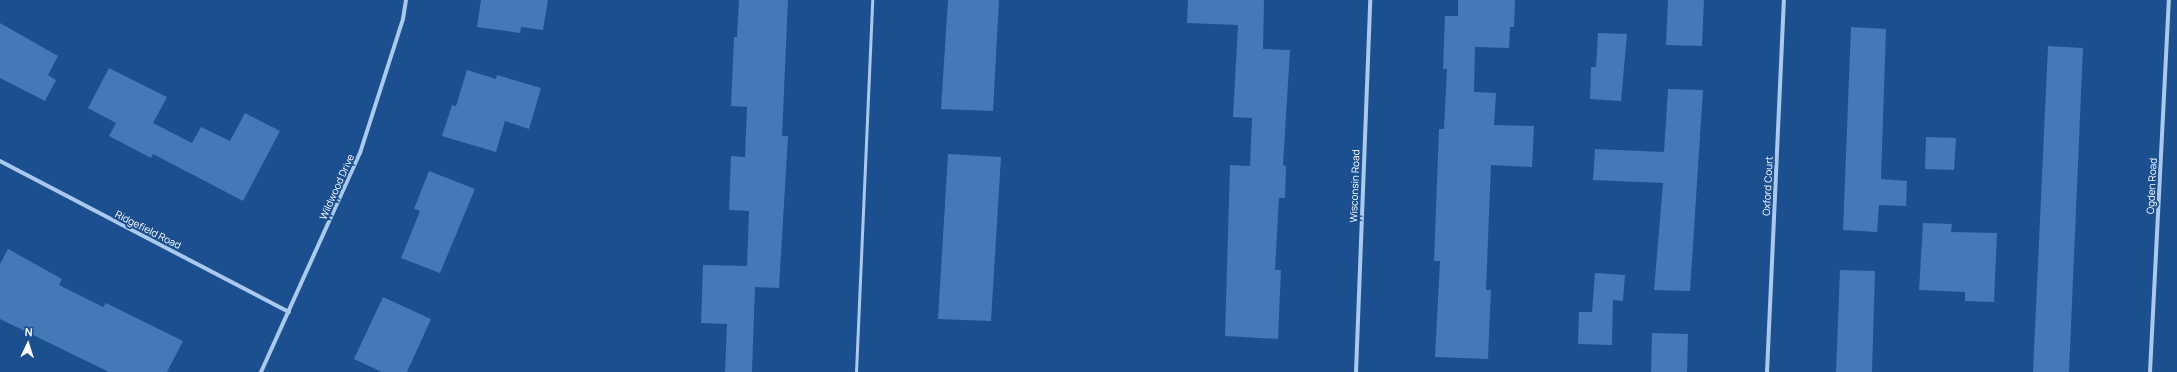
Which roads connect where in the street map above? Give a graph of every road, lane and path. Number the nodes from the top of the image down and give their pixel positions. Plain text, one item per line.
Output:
1 (406, 0) edge
2 (872, 0) edge
3 (1370, 0) edge
4 (1784, 0) edge
5 (2169, 0) edge
6 (0, 161) edge
7 (289, 312) junction
8 (261, 372) edge
9 (856, 372) edge
10 (1356, 372) edge
11 (1767, 372) edge
12 (2150, 372) edge

1 - 7 street, Wildwood Drive
2 - 9 lane
3 - 10 street, Wisconsin Road
4 - 11 street, Oxford Court
5 - 12 street, Ogden Road
6 - 7 street, Ridgefield Road
7 - 8 street, Wildwood Drive

